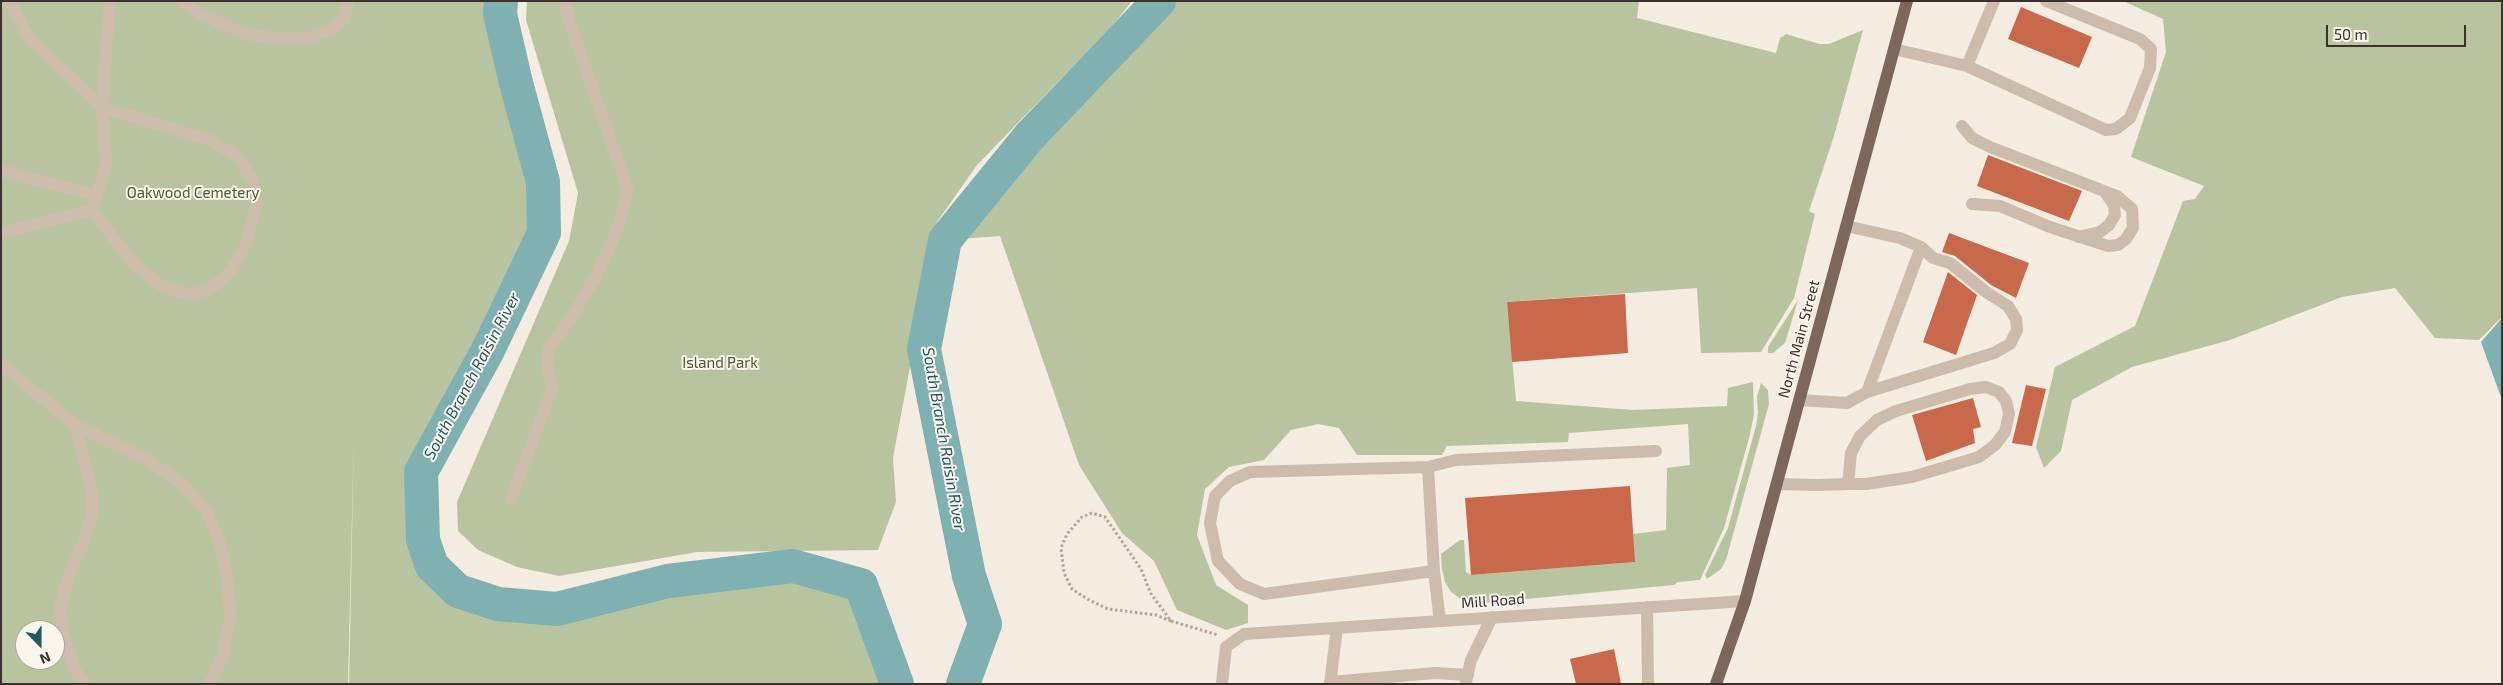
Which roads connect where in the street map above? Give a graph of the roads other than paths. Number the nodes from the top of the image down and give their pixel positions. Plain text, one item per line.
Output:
1 (9, 1) edge
2 (110, 1) edge
3 (182, 1) edge
4 (348, 1) edge
5 (564, 1) edge
6 (1907, 1) edge
7 (1994, 1) edge
8 (2046, 1) edge
9 (1894, 49) junction
10 (1967, 66) junction
11 (102, 107) junction
12 (1962, 126) dead end
13 (1, 170) edge
14 (2103, 190) junction
15 (97, 196) junction
16 (1972, 204) dead end
17 (92, 210) junction
18 (1846, 226) junction
19 (1, 233) edge
20 (2078, 237) junction
21 (1921, 246) junction
22 (1, 364) edge
23 (1867, 392) junction
24 (1799, 400) junction
25 (75, 425) junction
26 (1656, 451) dead end
27 (1428, 467) junction
28 (1777, 484) junction
29 (1848, 484) junction
30 (511, 500) dead end
31 (1434, 571) junction
32 (1745, 601) junction
33 (1647, 607) junction
34 (1492, 617) junction
35 (1440, 621) junction
36 (1337, 628) junction
37 (1467, 679) edge
38 (1330, 683) edge
39 (84, 684) edge
40 (210, 684) edge
41 (1222, 684) edge
42 (1648, 684) edge
43 (1716, 684) edge

1 - 11 street
2 - 11 street
3 - 4 street
5 - 30 street
6 - 9 main road, North Main Street
7 - 10 street
8 - 10 street
9 - 10 street
9 - 18 main road, North Main Street
11 - 15 street
11 - 17 street
12 - 14 street
13 - 15 street
14 - 20 street
14 - 20 street
15 - 17 street
16 - 20 street
17 - 19 street
18 - 21 street
18 - 24 main road, North Main Street
21 - 23 street
21 - 23 street
22 - 25 street
23 - 24 street
24 - 28 main road, North Main Street
25 - 39 street
25 - 40 street
26 - 27 street
27 - 31 street
27 - 31 street
28 - 29 street
28 - 32 main road, North Main Street
29 - 29 street
31 - 35 street
32 - 33 street, Mill Road
32 - 43 main road, North Main Street
33 - 34 street, Mill Road
33 - 42 street
34 - 35 street, Mill Road
34 - 37 street
35 - 36 street, Mill Road
36 - 38 street
36 - 41 street, Mill Road
37 - 38 street

